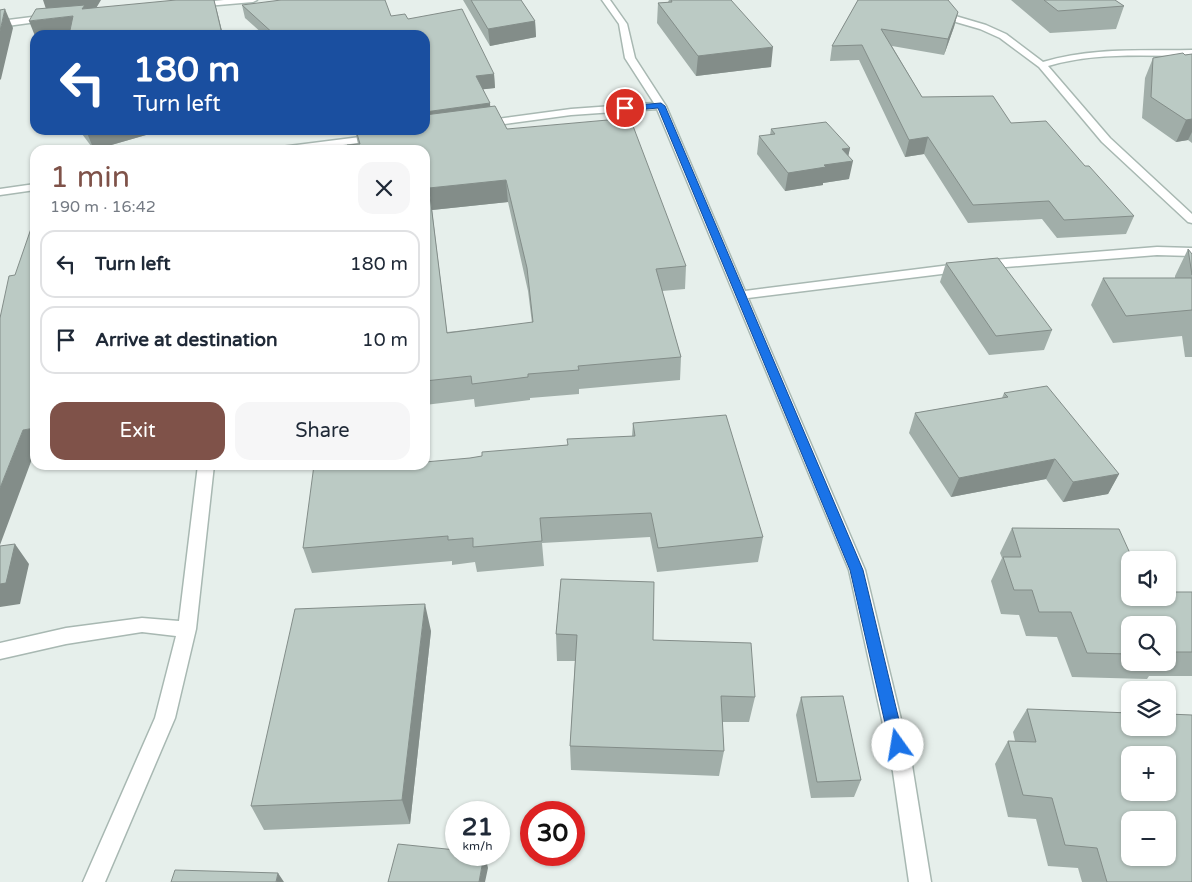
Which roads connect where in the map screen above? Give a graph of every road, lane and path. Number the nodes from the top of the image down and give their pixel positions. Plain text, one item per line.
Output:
1 (253, 0) edge
2 (606, 0) edge
3 (186, 6) edge
4 (62, 17) edge
5 (952, 18) edge
6 (0, 24) edge
7 (1192, 53) edge
8 (1042, 64) junction
9 (661, 106) junction
10 (474, 125) edge
11 (387, 136) edge
12 (319, 145) edge
13 (30, 188) edge
14 (0, 192) edge
15 (1192, 220) edge
16 (1192, 252) edge
17 (741, 295) junction
18 (205, 470) edge
19 (187, 629) junction
20 (0, 650) edge
21 (94, 882) edge
22 (920, 882) edge

1 - 3 street
2 - 9 street
4 - 6 street
5 - 8 street
7 - 8 street
8 - 15 street
9 - 10 street
9 - 17 street
11 - 12 street
13 - 14 street
16 - 17 street
17 - 22 street
18 - 19 street
19 - 20 street
19 - 21 street

